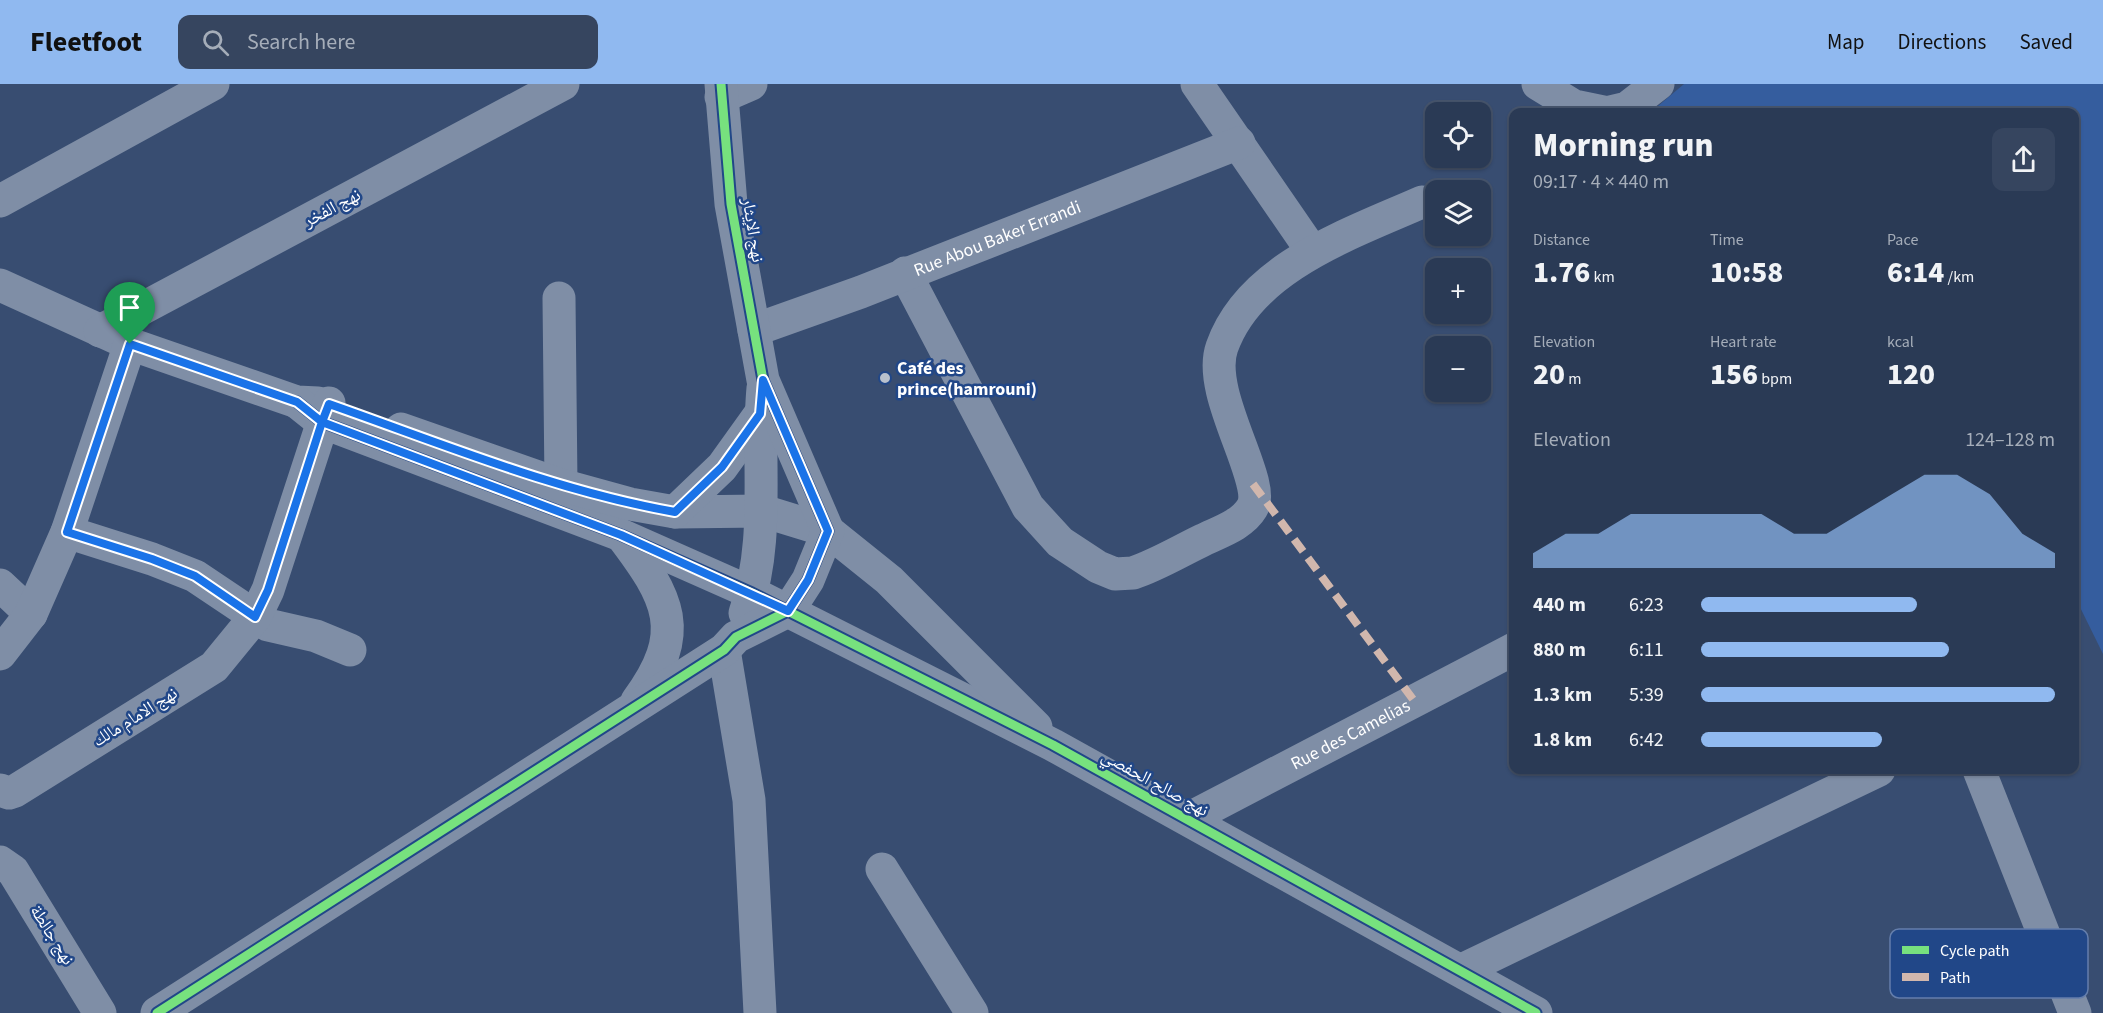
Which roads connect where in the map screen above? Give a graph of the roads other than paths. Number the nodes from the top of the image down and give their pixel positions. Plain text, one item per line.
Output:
1 (213, 84) edge
2 (563, 84) edge
3 (1197, 84) edge
4 (1538, 84) edge
5 (1658, 84) edge
6 (731, 88) edge
7 (1584, 108) edge
8 (1627, 108) edge
9 (1239, 143) junction
10 (0, 201) edge
11 (1422, 202) dead end
12 (1312, 251) junction
13 (905, 273) junction
14 (0, 285) edge
15 (559, 298) dead end
16 (754, 330) junction
17 (100, 332) junction
18 (130, 344) junction
19 (763, 380) junction
20 (326, 413) junction
21 (760, 414) junction
22 (561, 485) junction
23 (675, 512) junction
24 (763, 512) junction
25 (828, 531) junction
26 (67, 532) junction
27 (621, 535) junction
28 (0, 585) edge
29 (752, 593) junction
30 (788, 611) junction
31 (31, 614) junction
32 (255, 617) junction
33 (730, 644) junction
34 (351, 650) dead end
35 (1509, 653) edge
36 (0, 654) edge
37 (630, 709) junction
38 (1053, 745) junction
39 (1871, 774) edge
40 (1982, 774) edge
41 (0, 789) edge
42 (1188, 819) junction
43 (0, 862) edge
44 (882, 869) dead end
45 (2042, 929) edge
46 (1462, 970) junction
47 (2068, 998) edge
48 (1511, 1008) edge
49 (100, 1013) edge
50 (157, 1013) edge
51 (760, 1013) edge
52 (972, 1013) edge
53 (2074, 1013) edge

1 - 10 street
2 - 17 street, نهج الفخر
3 - 9 street
4 - 7 street
5 - 8 street
6 - 16 street, نهج الإيثار
9 - 12 street
9 - 13 street, Rue Abou Baker Errandi
11 - 12 street
12 - 13 street
13 - 16 street, Rue Abou Baker Errandi
14 - 17 street
15 - 22 street
16 - 19 street, نهج الإيثار
17 - 18 street
18 - 20 street
18 - 26 street
19 - 21 street
19 - 25 street
20 - 22 street, نهج صالح الحفصي
20 - 27 street, نهج صالح الحفصي
20 - 32 street, نهج الامام مالك
21 - 23 street
21 - 24 street
22 - 23 street, نهج صالح الحفصي
23 - 24 street, نهج صالح الحفصي
24 - 25 street, نهج صالح الحفصي
24 - 29 street
25 - 30 street
25 - 38 street, نهج صالح الحفصي
26 - 31 street
26 - 32 street
27 - 29 street, نهج صالح الحفصي
27 - 37 street
28 - 31 street
29 - 30 street, نهج صالح الحفصي
29 - 33 street
30 - 33 street
30 - 38 street, نهج صالح الحفصي
31 - 36 street
32 - 34 street
32 - 41 street, نهج الامام مالك
33 - 37 street
33 - 51 street
35 - 42 street, Rue des Camelias
37 - 50 street
38 - 42 street, نهج صالح الحفصي
39 - 46 street
40 - 45 street
42 - 46 street, نهج صالح الحفصي
43 - 49 street, نهج جالطة
44 - 52 street
46 - 48 street, نهج صالح الحفصي
47 - 53 street

